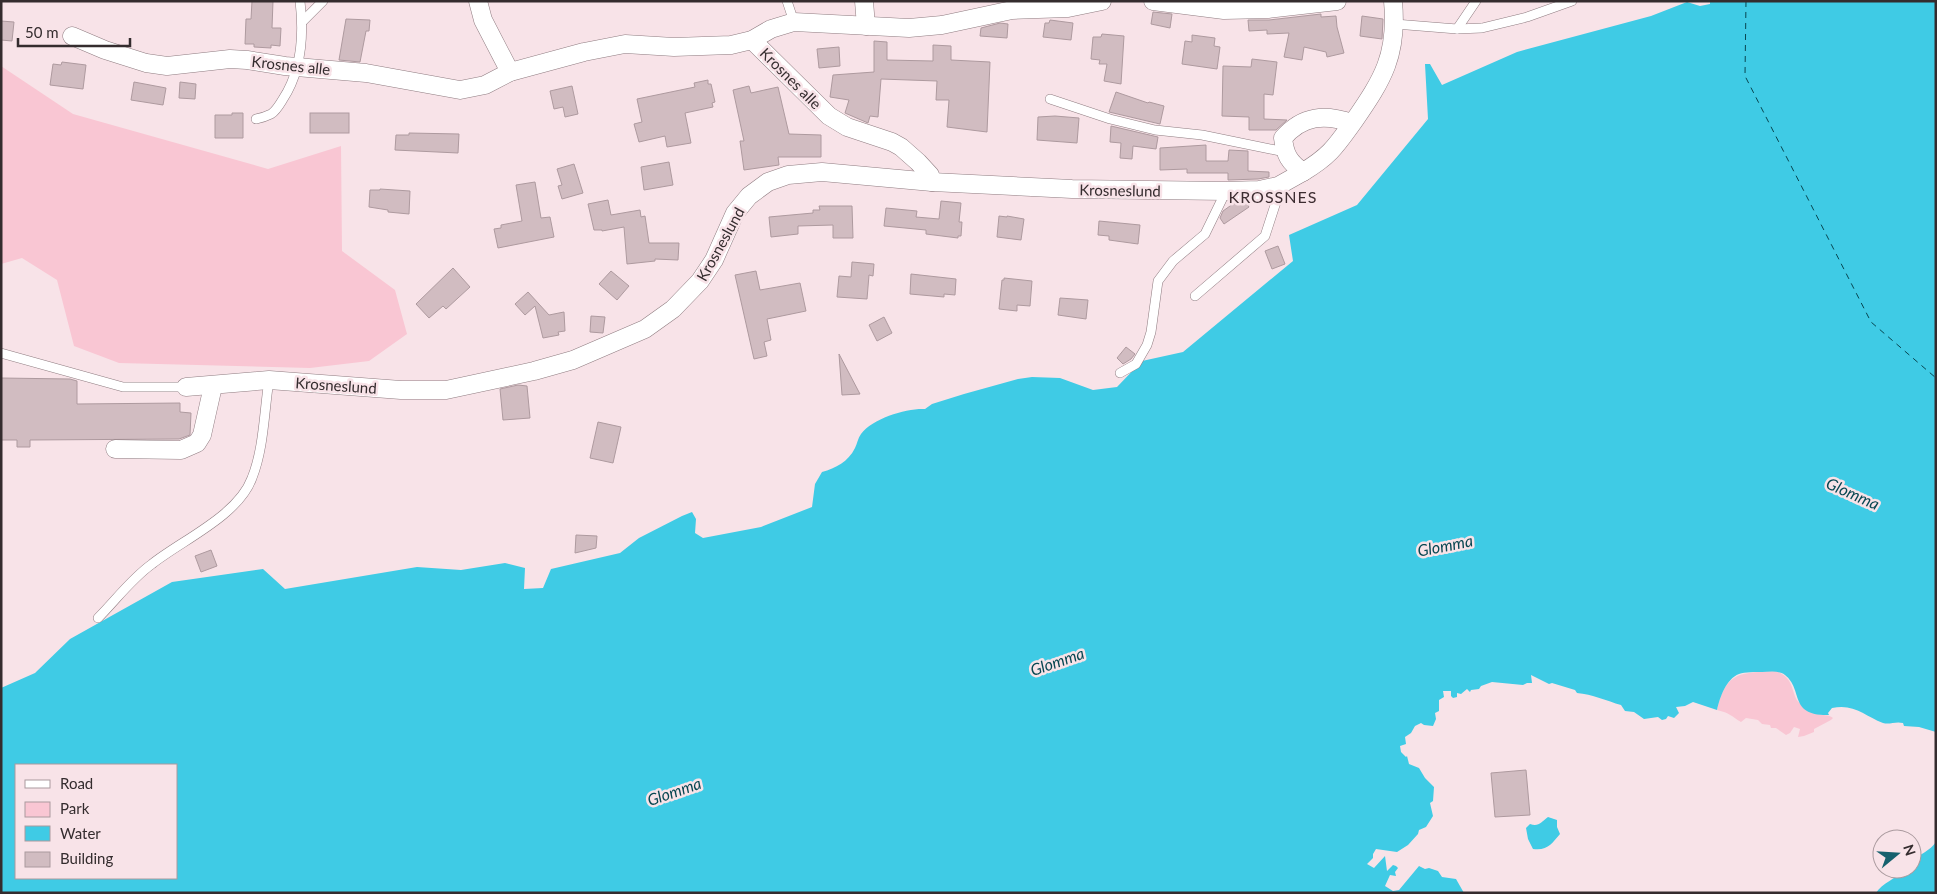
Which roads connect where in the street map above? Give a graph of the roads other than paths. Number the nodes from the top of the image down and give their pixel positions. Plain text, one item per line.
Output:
1 (300, 1) edge
2 (323, 1) edge
3 (478, 1) edge
4 (787, 1) edge
5 (864, 1) edge
6 (1102, 1) edge
7 (1153, 1) edge
8 (1337, 1) edge
9 (1393, 1) edge
10 (1476, 1) edge
11 (1572, 1) edge
12 (302, 22) junction
13 (794, 22) junction
14 (1395, 24) junction
15 (866, 26) junction
16 (1457, 29) junction
17 (72, 36) dead end
18 (752, 40) junction
19 (298, 66) junction
20 (510, 72) junction
21 (1050, 99) dead end
22 (256, 119) dead end
23 (1352, 123) junction
24 (1285, 152) junction
25 (1303, 172) junction
26 (932, 182) junction
27 (1278, 186) junction
28 (1226, 191) junction
29 (1195, 296) dead end
30 (1, 353) edge
31 (1120, 373) dead end
32 (269, 380) junction
33 (213, 386) junction
34 (186, 387) joint
35 (115, 449) dead end
36 (98, 618) dead end

1 - 12 lane
2 - 12 lane
3 - 20 street
4 - 13 lane
5 - 15 street
6 - 15 street
7 - 8 street
9 - 14 street, Krosneslund
10 - 16 lane
11 - 16 lane
12 - 19 lane
13 - 15 street
13 - 18 street
14 - 16 lane
14 - 23 street, Krosneslund
17 - 19 street, Krosnes alle
18 - 20 street, Krosnes alle
18 - 26 street, Krosnes alle
19 - 20 street, Krosnes alle
19 - 22 lane
21 - 24 lane
23 - 24 street
23 - 25 street, Krosneslund
24 - 25 street
25 - 27 street, Krosneslund
26 - 28 street, Krosneslund
26 - 32 street, Krosneslund
27 - 28 street, Krosneslund
27 - 29 lane
28 - 31 lane
30 - 34 lane, Krosneslund
32 - 33 street, Krosneslund
32 - 36 lane
33 - 34 street, Krosneslund
33 - 35 street

